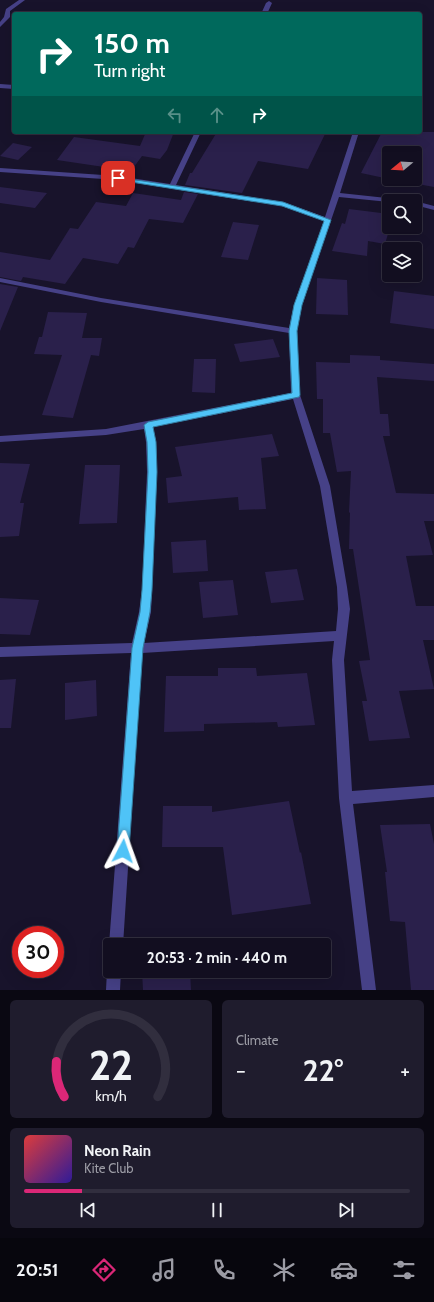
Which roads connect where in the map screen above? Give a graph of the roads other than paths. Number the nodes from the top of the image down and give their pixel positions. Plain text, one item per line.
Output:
1 (22, 0) edge
2 (269, 3) dead end
3 (265, 12) edge
4 (0, 25) edge
5 (0, 86) edge
6 (12, 87) edge
7 (197, 134) edge
8 (355, 134) edge
9 (0, 170) edge
10 (172, 187) junction
11 (337, 195) junction
12 (382, 200) edge
13 (422, 205) edge
14 (434, 208) edge
15 (328, 220) junction
16 (0, 280) edge
17 (293, 331) junction
18 (296, 395) junction
19 (148, 425) junction
20 (0, 439) edge
21 (341, 636) junction
22 (137, 648) junction
23 (0, 652) edge
24 (434, 791) edge
25 (346, 798) junction
26 (116, 938) edge
27 (114, 978) edge
28 (113, 990) edge
29 (369, 990) edge

1 - 4 street
2 - 3 street
5 - 6 street
7 - 10 street
8 - 11 street
9 - 10 street
10 - 15 street
11 - 12 street
11 - 15 street
13 - 14 street
15 - 17 street
16 - 17 street
17 - 18 street
18 - 19 street
18 - 21 street
19 - 20 street
19 - 22 street
21 - 22 street
21 - 25 street
22 - 23 street
22 - 26 street
24 - 25 street
25 - 29 street
27 - 28 street

